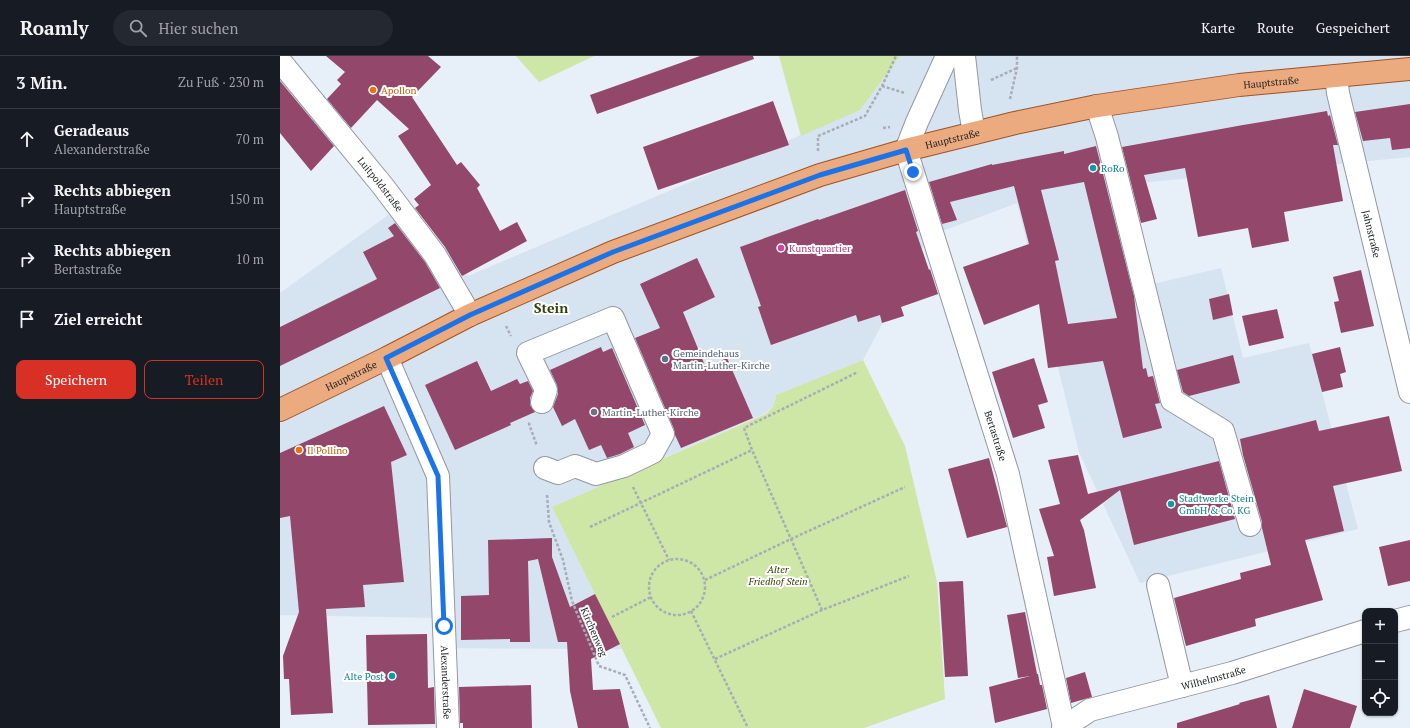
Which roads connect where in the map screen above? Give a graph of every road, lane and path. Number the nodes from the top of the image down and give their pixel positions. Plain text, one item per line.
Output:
1 (896, 56) edge
2 (947, 56) edge
3 (964, 56) edge
4 (1017, 56) edge
5 (280, 61) edge
6 (1410, 69) edge
7 (1336, 76) junction
8 (1010, 99) dead end
9 (1097, 106) junction
10 (974, 132) junction
11 (906, 150) junction
12 (820, 175) junction
13 (470, 315) junction
14 (386, 358) junction
15 (858, 372) dead end
16 (1410, 392) edge
17 (542, 402) dead end
18 (280, 410) edge
19 (752, 450) junction
20 (545, 468) dead end
21 (905, 487) dead end
22 (640, 503) junction
23 (548, 522) dead end
24 (1250, 525) dead end
25 (590, 527) dead end
26 (791, 539) junction
27 (669, 560) junction
28 (909, 576) dead end
29 (705, 580) junction
30 (1158, 585) dead end
31 (651, 597) junction
32 (822, 610) junction
33 (691, 611) junction
34 (612, 617) dead end
35 (1410, 617) edge
36 (1398, 620) edge
37 (1362, 632) edge
38 (715, 659) junction
39 (1182, 686) junction
40 (1064, 727) edge
41 (448, 728) edge
42 (650, 728) edge
43 (748, 728) edge

1 - 12 path
2 - 11 street
3 - 10 street
4 - 8 path
5 - 13 street, Luitpoldstraße
6 - 7 main road, Hauptstraße
7 - 9 main road, Hauptstraße
7 - 16 street, Jahnstraße
9 - 10 main road, Hauptstraße
9 - 24 street
10 - 11 main road, Hauptstraße
11 - 12 main road, Hauptstraße
11 - 40 street, Bertastraße
12 - 13 main road, Hauptstraße
13 - 14 main road, Hauptstraße
14 - 18 main road, Hauptstraße
14 - 41 street, Alexanderstraße
15 - 19 path
17 - 20 street
19 - 22 path
19 - 26 path
21 - 26 path
22 - 25 path
22 - 27 path
23 - 42 path, Kirchenweg
26 - 29 path
26 - 32 path
27 - 29 path
27 - 31 path
28 - 32 path
29 - 33 path
30 - 39 street
31 - 33 path
31 - 34 path
32 - 38 path
33 - 38 path
35 - 36 street
37 - 39 street, Wilhelmstraße
38 - 43 path
39 - 40 street, Wilhelmstraße

